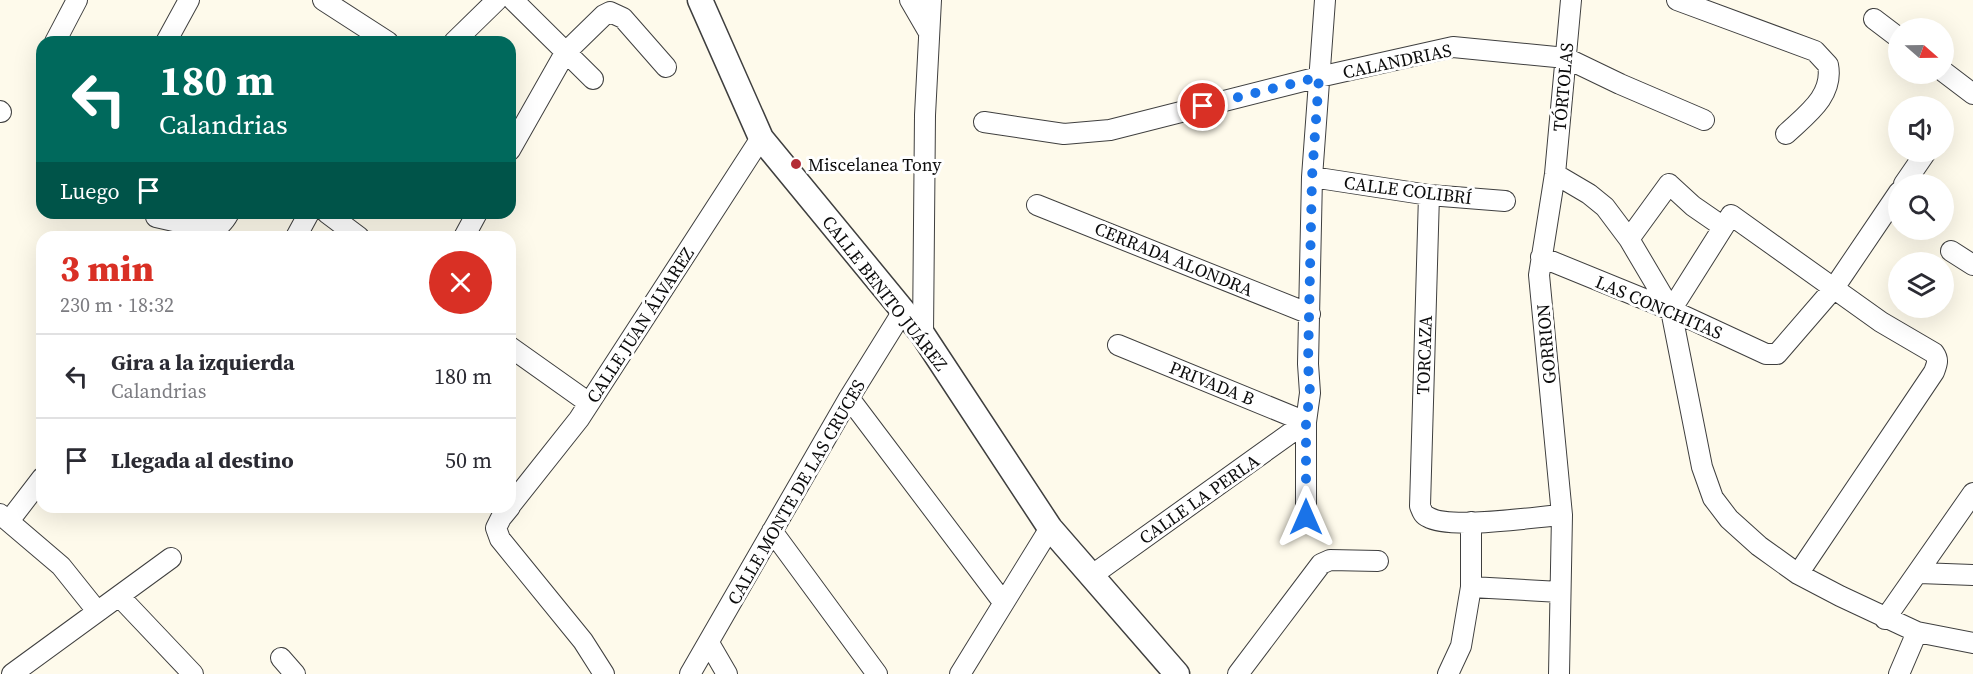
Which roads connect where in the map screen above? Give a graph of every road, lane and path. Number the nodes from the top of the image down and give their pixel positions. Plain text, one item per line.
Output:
1 (77, 0) edge
2 (189, 0) edge
3 (323, 0) edge
4 (497, 0) edge
5 (513, 0) edge
6 (700, 0) edge
7 (910, 0) edge
8 (931, 0) edge
9 (1325, 0) edge
10 (1571, 0) edge
11 (1677, 0) edge
12 (1874, 19) dead end
13 (1888, 30) edge
14 (928, 32) junction
15 (59, 36) edge
16 (169, 36) edge
17 (379, 36) edge
18 (460, 36) edge
19 (565, 53) junction
20 (1566, 58) junction
21 (666, 67) dead end
22 (1319, 77) junction
23 (593, 79) dead end
24 (1954, 80) edge
25 (1973, 94) edge
26 (1704, 120) dead end
27 (984, 122) dead end
28 (1786, 134) dead end
29 (761, 138) junction
30 (516, 139) edge
31 (1556, 174) junction
32 (1312, 177) junction
33 (1429, 195) junction
34 (1504, 201) dead end
35 (1037, 205) dead end
36 (1888, 208) edge
37 (161, 219) edge
38 (226, 219) edge
39 (335, 219) edge
40 (1727, 220) junction
41 (351, 231) edge
42 (1629, 239) junction
43 (1951, 251) dead end
44 (1541, 257) junction
45 (1973, 265) edge
46 (1834, 288) junction
47 (1671, 310) junction
48 (903, 312) junction
49 (1310, 314) junction
50 (923, 335) junction
51 (1118, 345) dead end
52 (516, 351) edge
53 (849, 398) junction
54 (590, 404) junction
55 (1306, 422) junction
56 (36, 484) edge
57 (1973, 493) edge
58 (516, 499) edge
59 (505, 513) edge
60 (1562, 515) junction
61 (1306, 517) dead end
62 (4, 518) edge
63 (1470, 522) junction
64 (1050, 528) junction
65 (772, 531) junction
66 (171, 558) dead end
67 (1378, 561) dead end
68 (1919, 573) junction
69 (1798, 574) junction
70 (1973, 575) edge
71 (1090, 576) junction
72 (1471, 587) junction
73 (1560, 592) junction
74 (120, 597) junction
75 (1003, 602) junction
76 (97, 610) junction
77 (1886, 619) junction
78 (1917, 632) junction
79 (709, 643) junction
80 (1973, 643) edge
81 (12, 674) edge
82 (193, 674) edge
83 (604, 674) edge
84 (690, 674) edge
85 (727, 674) edge
86 (877, 674) edge
87 (960, 674) edge
88 (1177, 674) edge
89 (1238, 674) edge
90 (1448, 674) edge
91 (1559, 674) edge
92 (1899, 674) edge

1 - 15 street
2 - 16 street
3 - 17 street
4 - 18 street
5 - 19 street
6 - 29 street, CALLE BENITO JUÁREZ
7 - 14 street
8 - 14 street
9 - 22 street
10 - 20 street, TÓRTOLAS
11 - 28 street
12 - 13 street
14 - 50 street
19 - 21 street
19 - 23 street
19 - 30 street
20 - 22 street, CALANDRIAS
20 - 26 street
20 - 31 street, TÓRTOLAS
22 - 27 street, CALANDRIAS
22 - 32 street
24 - 25 street
29 - 48 street, CALLE BENITO JUÁREZ
29 - 54 street, CALLE JUAN ÁLVAREZ
31 - 42 street
31 - 44 street, GORRION
32 - 33 street, CALLE COLIBRÍ
32 - 49 street
33 - 34 street, CALLE COLIBRÍ
33 - 63 street, TORCAZA
35 - 49 street, CERRADA ALONDRA
36 - 46 street
37 - 38 street
39 - 41 street
40 - 42 street
40 - 46 street
40 - 47 street
42 - 47 street
43 - 45 street
44 - 47 street, LAS CONCHITAS
44 - 60 street, GORRION
46 - 47 street, LAS CONCHITAS
46 - 69 street
47 - 69 street
48 - 50 street, CALLE BENITO JUÁREZ
48 - 53 street, CALLE MONTE DE LAS CRUCES
49 - 55 street
50 - 64 street, CALLE BENITO JUÁREZ
51 - 55 street, PRIVADA B
52 - 54 street
53 - 65 street, CALLE MONTE DE LAS CRUCES
53 - 75 street
54 - 58 street, CALLE JUAN ÁLVAREZ
55 - 61 street
55 - 71 street, CALLE LA PERLA
56 - 62 street
57 - 68 street
59 - 83 street, CALLE JUAN ÁLVAREZ
60 - 63 street
60 - 73 street, GORRION
62 - 76 street
63 - 72 street
64 - 71 street, CALLE BENITO JUÁREZ
64 - 75 street
65 - 79 street, CALLE MONTE DE LAS CRUCES
65 - 86 street
66 - 74 street
67 - 89 street
68 - 70 street
68 - 77 street
69 - 77 street
71 - 88 street, CALLE BENITO JUÁREZ
72 - 73 street
72 - 90 street
73 - 91 street, GORRION
74 - 76 street
74 - 82 street
75 - 87 street
76 - 81 street
77 - 78 street
78 - 80 street
78 - 92 street
79 - 84 street, CALLE MONTE DE LAS CRUCES
79 - 85 street

